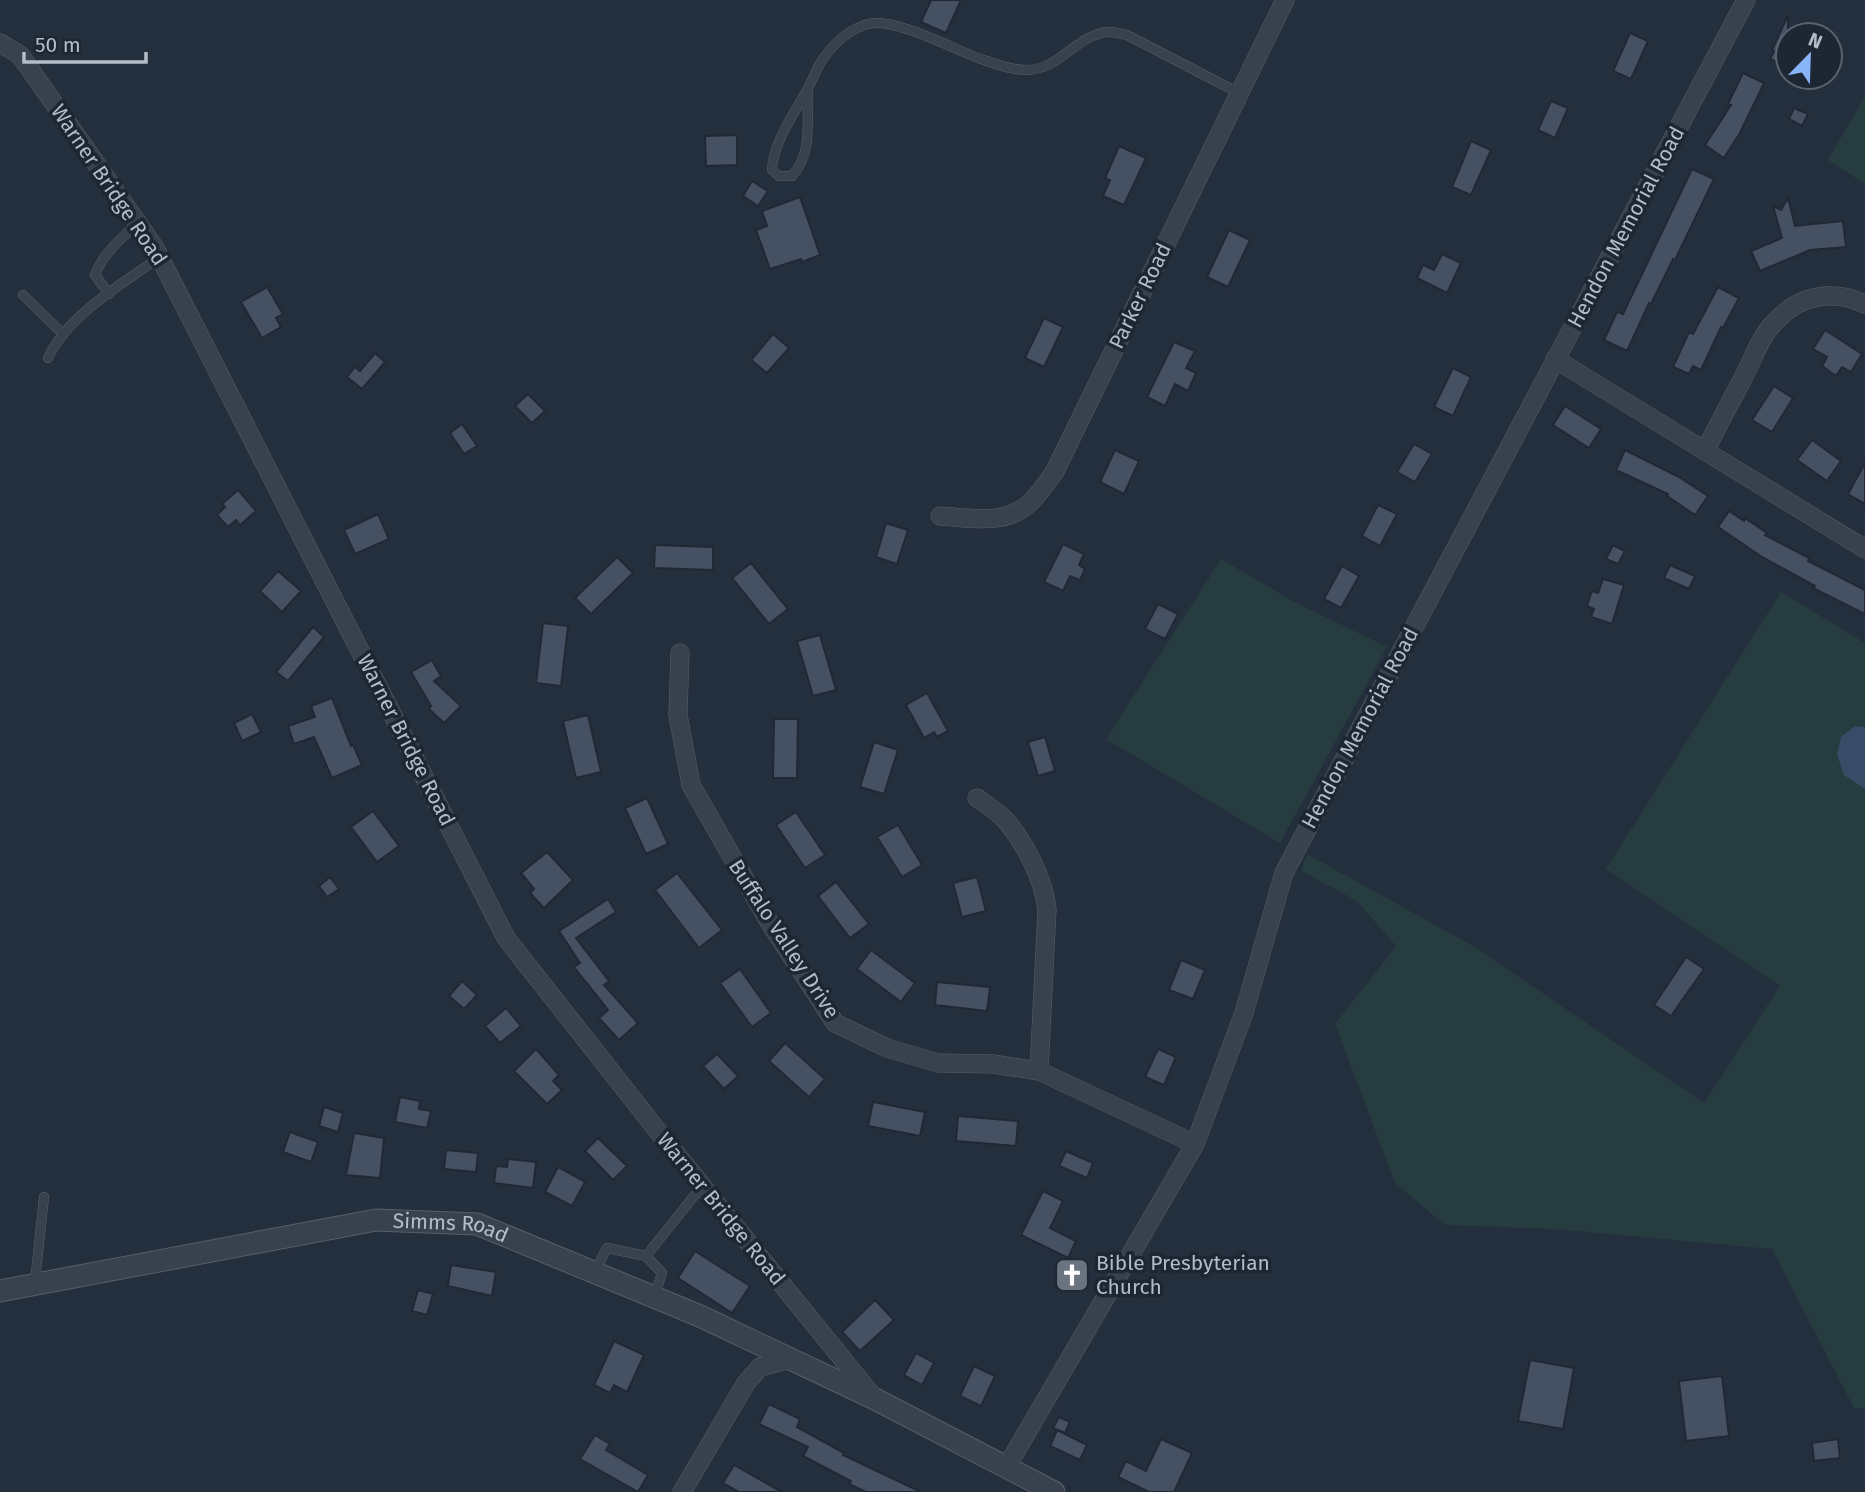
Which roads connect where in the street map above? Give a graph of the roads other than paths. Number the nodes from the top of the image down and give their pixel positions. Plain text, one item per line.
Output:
1 (1285, 0) edge
2 (1746, 0) edge
3 (0, 43) edge
4 (808, 88) junction
5 (1239, 93) junction
6 (138, 223) junction
7 (160, 257) junction
8 (109, 294) junction
9 (23, 295) dead end
10 (1865, 304) edge
11 (63, 334) junction
12 (48, 358) dead end
13 (1555, 359) junction
14 (1705, 451) junction
15 (940, 516) dead end
16 (1865, 550) edge
17 (680, 653) dead end
18 (977, 798) dead end
19 (1039, 1071) junction
20 (1195, 1144) junction
21 (702, 1186) junction
22 (44, 1197) dead end
23 (646, 1256) junction
24 (594, 1272) junction
25 (35, 1284) junction
26 (0, 1291) edge
27 (654, 1297) junction
28 (791, 1359) junction
29 (875, 1399) junction
30 (1006, 1468) junction
31 (682, 1492) edge
32 (1054, 1492) edge

1 - 5 street, Parker Road
2 - 13 street, Hendon Memorial Road
3 - 6 street, Warner Bridge Road
4 - 4 lane
4 - 5 lane
5 - 15 street, Parker Road
6 - 7 street, Warner Bridge Road
6 - 8 lane
7 - 8 lane
7 - 21 street, Warner Bridge Road
8 - 11 lane
9 - 11 lane
10 - 14 street
11 - 12 lane
13 - 14 street
13 - 20 street, Hendon Memorial Road
14 - 16 street
17 - 19 street, Buffalo Valley Drive
18 - 19 street
19 - 20 street, Buffalo Valley Drive
20 - 30 street, Hendon Memorial Road
21 - 23 lane
21 - 29 street, Warner Bridge Road
22 - 25 lane
23 - 24 lane
23 - 27 lane
24 - 25 street, Simms Road
24 - 27 street, Simms Road
25 - 26 street, Simms Road
27 - 28 street, Simms Road
28 - 29 street, Simms Road
28 - 31 street
29 - 30 street, Simms Road
30 - 32 street, Simms Road

